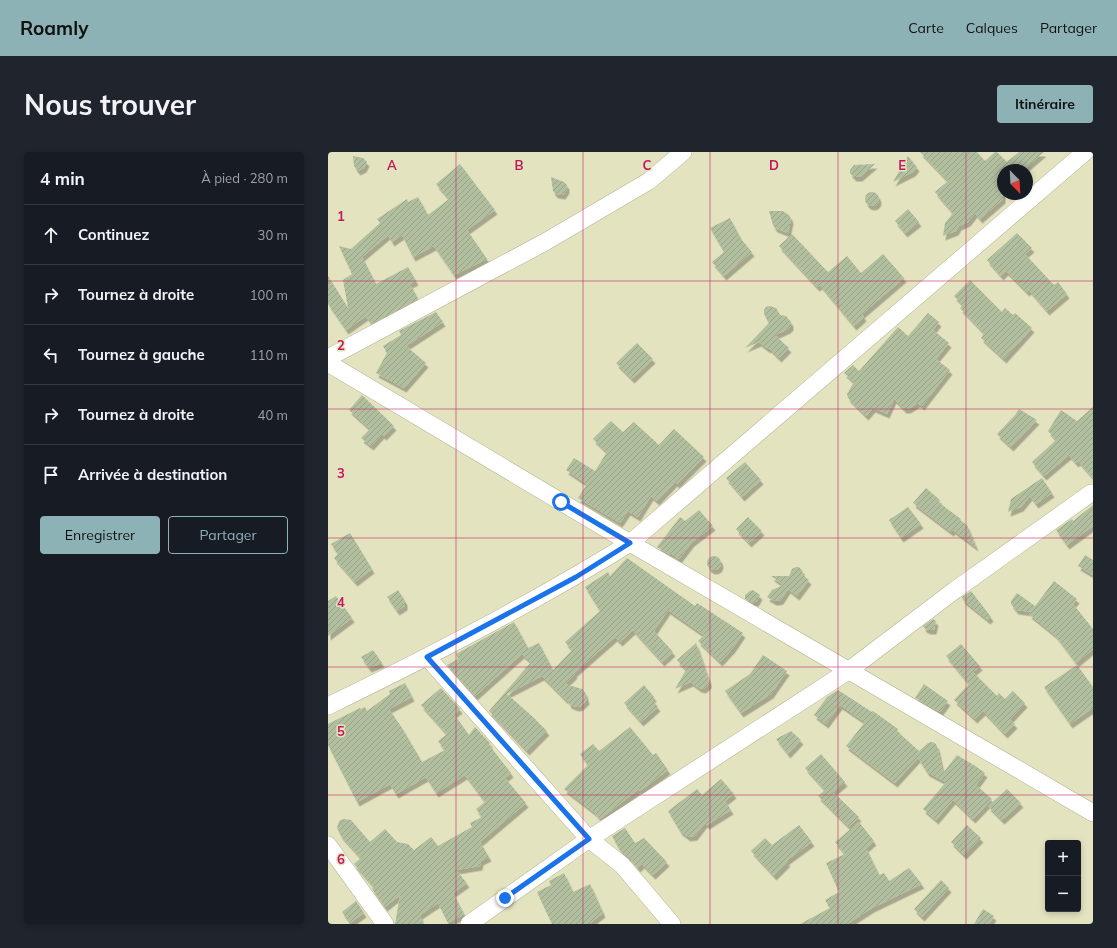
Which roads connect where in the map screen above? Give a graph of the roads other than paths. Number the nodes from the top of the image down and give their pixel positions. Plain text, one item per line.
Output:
1 (683, 152) edge
2 (1085, 152) edge
3 (328, 358) edge
4 (328, 363) edge
5 (1091, 493) dead end
6 (630, 543) junction
7 (427, 657) junction
8 (848, 671) junction
9 (328, 706) edge
10 (1093, 813) edge
11 (589, 839) junction
12 (328, 845) edge
13 (385, 924) edge
14 (469, 924) edge
15 (672, 924) edge

1 - 3 street
2 - 6 street
4 - 6 street
5 - 8 street
6 - 7 street
6 - 8 street
7 - 9 street
7 - 11 street
8 - 10 street
8 - 11 street
11 - 14 street
11 - 15 street
12 - 13 street

